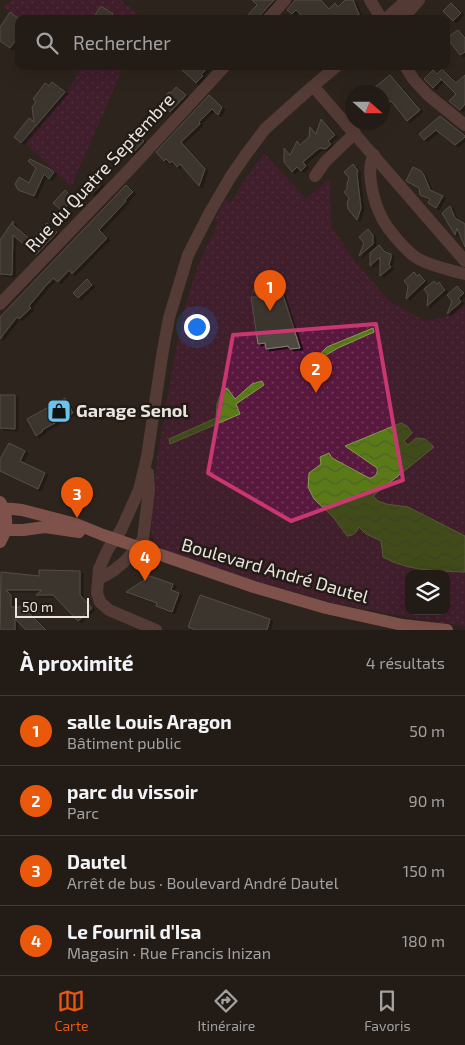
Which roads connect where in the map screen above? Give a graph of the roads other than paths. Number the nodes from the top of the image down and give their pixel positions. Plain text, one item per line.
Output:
1 (285, 0) edge
2 (370, 0) edge
3 (407, 0) edge
4 (419, 0) edge
5 (272, 15) edge
6 (387, 15) edge
7 (393, 15) edge
8 (395, 15) edge
9 (220, 70) edge
10 (332, 70) edge
11 (408, 70) edge
12 (313, 86) junction
13 (465, 125) edge
14 (355, 133) junction
15 (374, 155) junction
16 (315, 176) dead end
17 (465, 261) edge
18 (465, 274) edge
19 (0, 304) edge
20 (147, 457) junction
21 (2, 505) edge
22 (96, 533) junction
23 (3, 536) edge
24 (114, 539) junction
25 (138, 547) junction
26 (99, 579) junction
27 (156, 630) edge
28 (447, 630) edge

1 - 5 street
2 - 6 street
3 - 7 street
4 - 8 street
9 - 19 street, Rue du Quatre Septembre
10 - 12 street
11 - 13 street
12 - 14 street
12 - 20 street
14 - 15 street
14 - 16 street
15 - 17 street
15 - 18 street
20 - 24 street
20 - 25 street
21 - 22 main road, Boulevard André Dautel
21 - 23 main road
22 - 23 main road, Boulevard André Dautel
22 - 24 main road, Boulevard André Dautel
24 - 25 main road, Boulevard André Dautel
24 - 26 street
25 - 26 street
25 - 28 main road, Boulevard André Dautel
26 - 27 street

